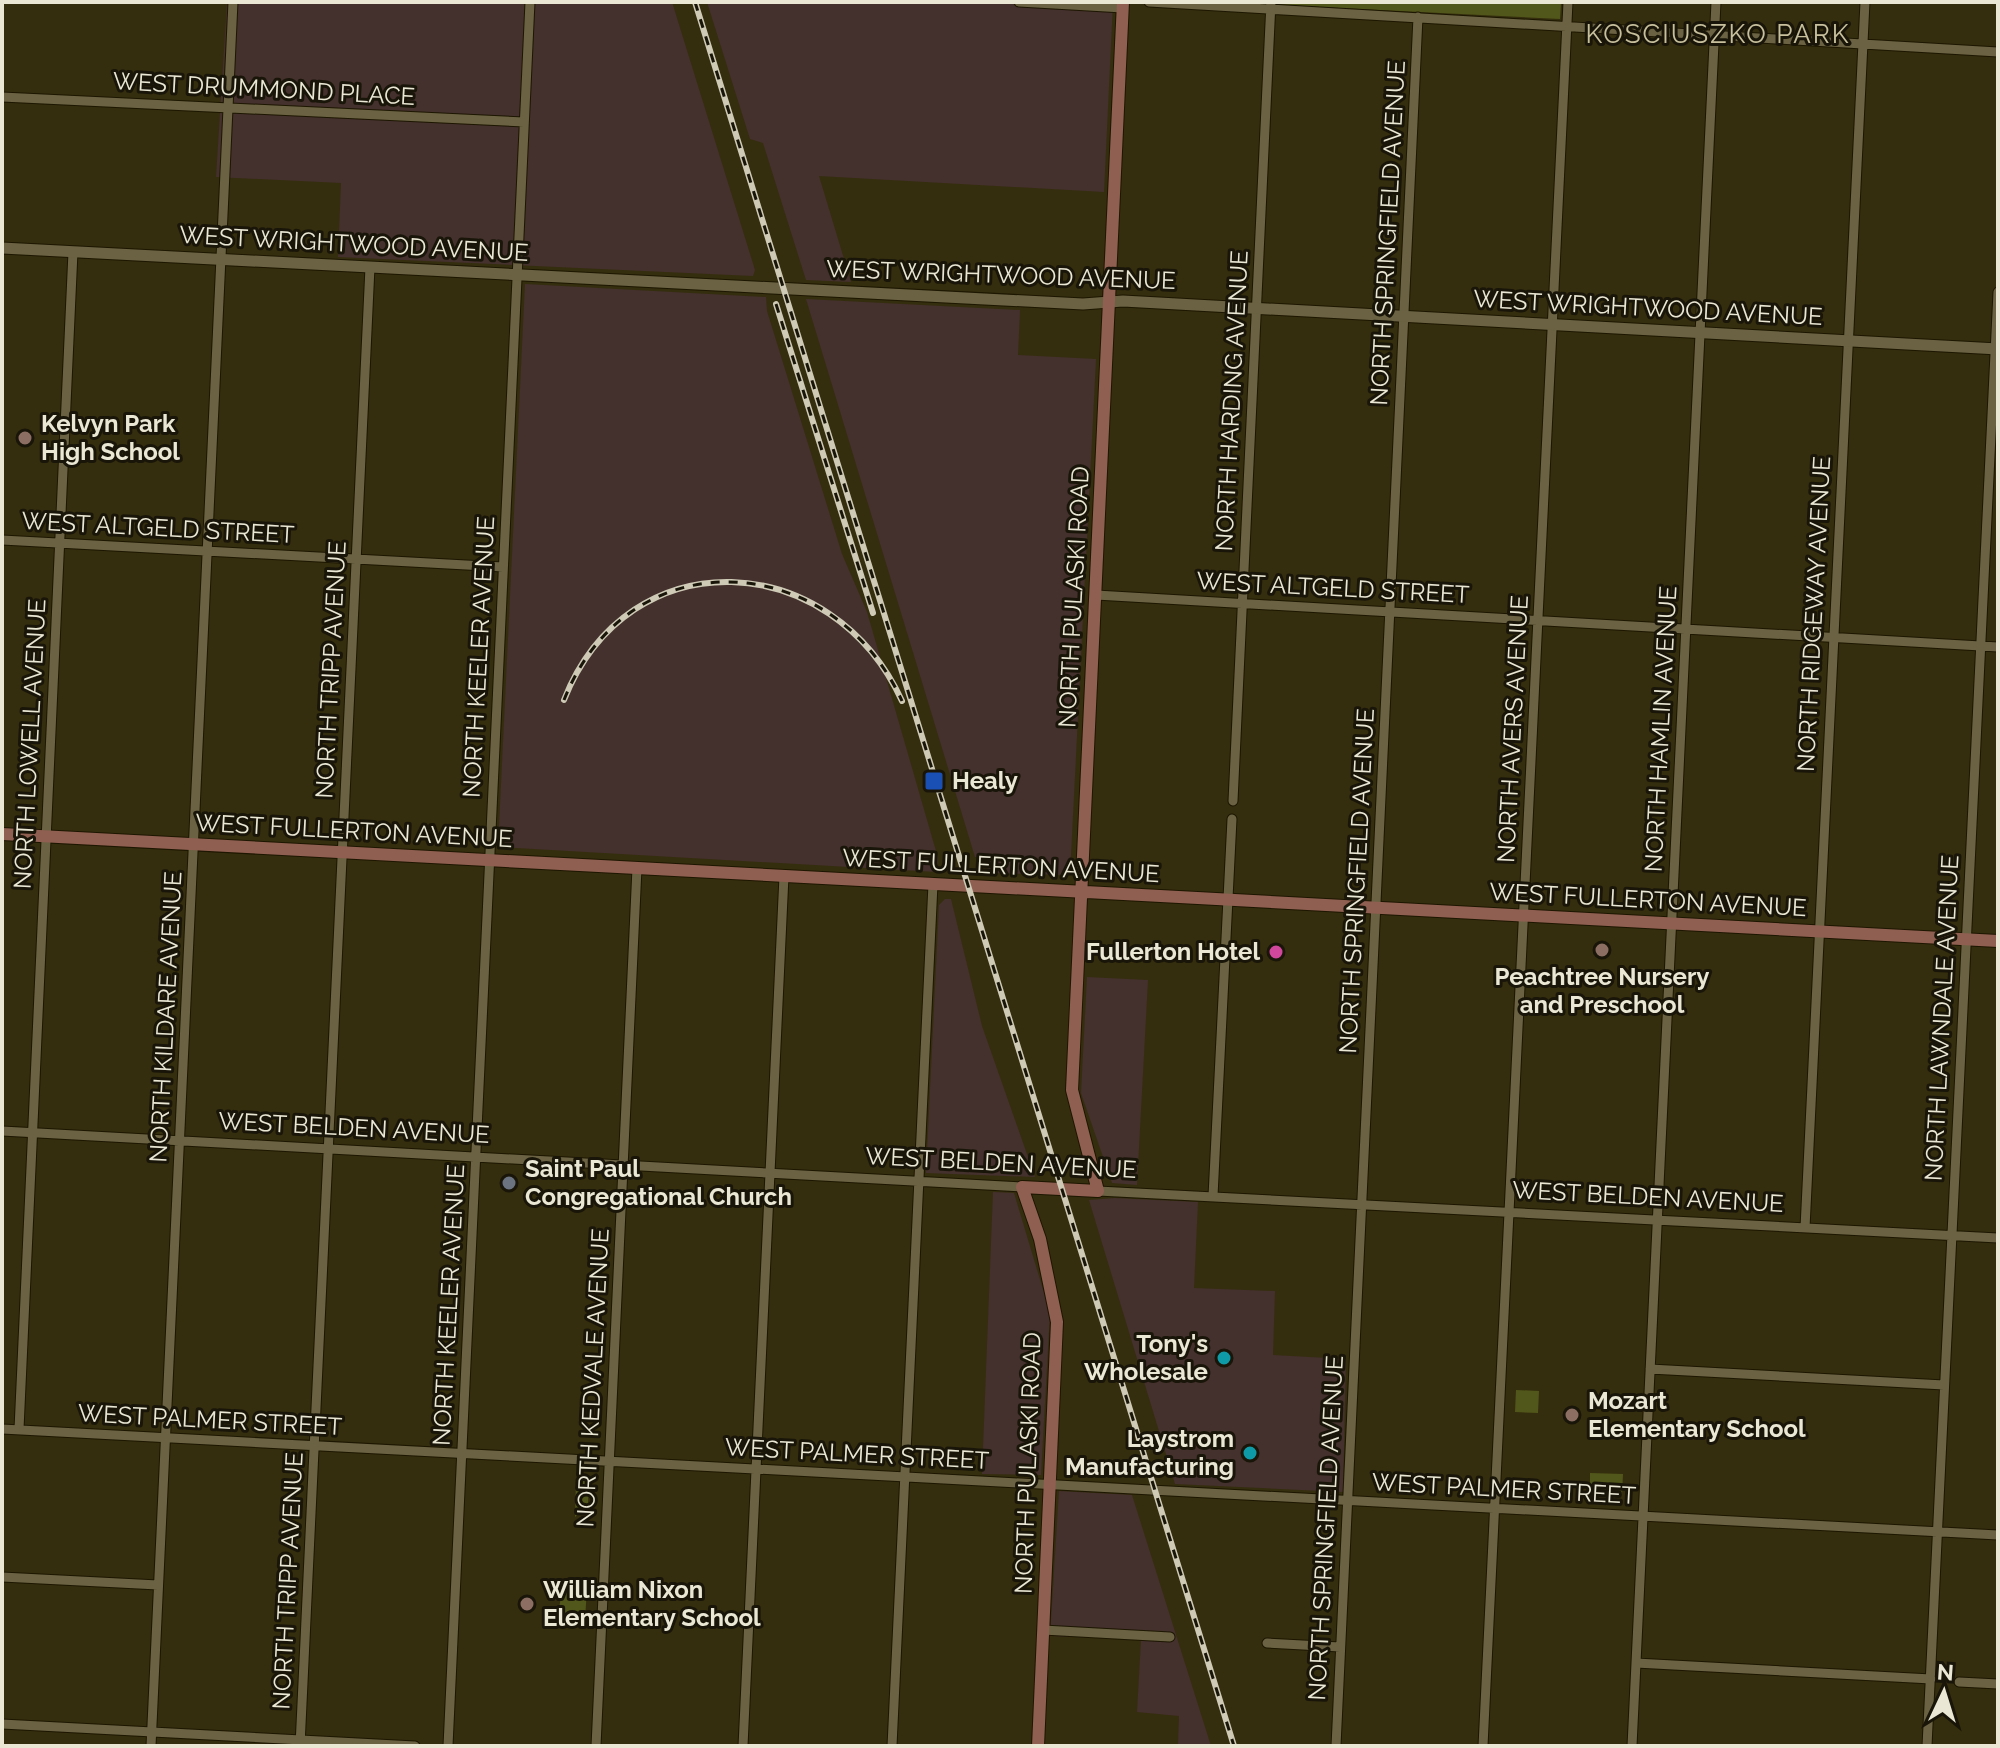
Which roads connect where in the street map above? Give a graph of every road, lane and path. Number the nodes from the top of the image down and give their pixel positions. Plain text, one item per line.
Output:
1 (233, 2) edge
2 (530, 2) edge
3 (1019, 2) edge
4 (1149, 2) edge
5 (1568, 2) edge
6 (1716, 2) edge
7 (1865, 2) edge
8 (1123, 5) edge
9 (1271, 6) edge
10 (1418, 17) junction
11 (1567, 25) junction
12 (1715, 35) junction
13 (1863, 44) junction
14 (1998, 52) edge
15 (2, 97) edge
16 (228, 108) junction
17 (524, 122) junction
18 (2, 248) edge
19 (73, 252) junction
20 (221, 260) junction
21 (370, 267) junction
22 (517, 275) junction
23 (1998, 292) edge
24 (1109, 303) junction
25 (1257, 309) junction
26 (1404, 317) junction
27 (1552, 325) junction
28 (1700, 333) junction
29 (1848, 341) junction
30 (1997, 349) edge
31 (2, 540) edge
32 (60, 543) junction
33 (208, 550) junction
34 (356, 558) junction
35 (503, 567) junction
36 (1096, 595) junction
37 (1243, 603) junction
38 (1390, 611) junction
39 (1538, 619) junction
40 (1686, 629) junction
41 (1833, 638) junction
42 (1980, 646) junction
43 (1998, 647) edge
44 (1233, 801) dead end
45 (1232, 819) dead end
46 (2, 834) edge
47 (46, 836) junction
48 (194, 844) junction
49 (342, 852) junction
50 (490, 860) junction
51 (637, 868) junction
52 (784, 876) junction
53 (933, 884) junction
54 (1081, 892) junction
55 (1228, 900) junction
56 (1376, 908) junction
57 (1524, 916) junction
58 (1671, 924) junction
59 (1819, 931) junction
60 (1966, 939) junction
61 (1998, 941) edge
62 (2, 1131) edge
63 (32, 1133) junction
64 (180, 1141) junction
65 (328, 1149) junction
66 (476, 1157) junction
67 (623, 1165) junction
68 (770, 1172) junction
69 (919, 1180) junction
70 (1022, 1187) junction
71 (1098, 1191) junction
72 (1213, 1196) junction
73 (1362, 1204) junction
74 (1509, 1212) junction
75 (1657, 1220) junction
76 (1805, 1228) junction
77 (1952, 1236) junction
78 (1998, 1238) edge
79 (1650, 1369) junction
80 (1944, 1385) junction
81 (2, 1429) edge
82 (19, 1429) junction
83 (166, 1437) junction
84 (314, 1445) junction
85 (462, 1453) junction
86 (609, 1461) junction
87 (756, 1469) junction
88 (905, 1477) junction
89 (1050, 1484) junction
90 (1347, 1500) junction
91 (1495, 1508) junction
92 (1643, 1516) junction
93 (1937, 1532) junction
94 (1998, 1535) edge
95 (2, 1577) edge
96 (158, 1585) junction
97 (1043, 1630) junction
98 (1170, 1637) dead end
99 (1267, 1643) dead end
100 (1340, 1647) junction
101 (1636, 1663) junction
102 (1931, 1679) junction
103 (1959, 1682) dead end
104 (1998, 1684) edge
105 (2, 1724) edge
106 (151, 1732) junction
107 (300, 1743) edge
108 (151, 1746) edge
109 (415, 1746) edge
110 (448, 1746) edge
111 (596, 1746) edge
112 (743, 1746) edge
113 (892, 1746) edge
114 (1038, 1746) edge
115 (1336, 1746) edge
116 (1483, 1746) edge
117 (1632, 1746) edge
118 (1927, 1746) edge

1 - 16 street, NORTH KILDARE AVENUE
2 - 17 street, NORTH KEELER AVENUE
3 - 8 street
4 - 9 street
5 - 11 street, NORTH AVERS AVENUE
6 - 12 street, NORTH HAMLIN AVENUE
7 - 13 street, NORTH RIDGEWAY AVENUE
8 - 24 main road, NORTH PULASKI ROAD
9 - 10 street
9 - 25 street, NORTH HARDING AVENUE
10 - 11 street
10 - 26 street, NORTH SPRINGFIELD AVENUE
11 - 12 street
11 - 27 street, NORTH AVERS AVENUE
12 - 13 street
12 - 28 street, NORTH HAMLIN AVENUE
13 - 14 street
13 - 29 street, NORTH RIDGEWAY AVENUE
15 - 16 street, WEST DRUMMOND PLACE
16 - 17 street, WEST DRUMMOND PLACE
16 - 20 street, NORTH KILDARE AVENUE
17 - 22 street, NORTH KEELER AVENUE
18 - 19 street, WEST WRIGHTWOOD AVENUE
19 - 20 street, WEST WRIGHTWOOD AVENUE
19 - 32 street, NORTH LOWELL AVENUE
20 - 21 street, WEST WRIGHTWOOD AVENUE
20 - 33 street, NORTH KILDARE AVENUE
21 - 22 street, WEST WRIGHTWOOD AVENUE
21 - 34 street, NORTH TRIPP AVENUE
22 - 24 street, WEST WRIGHTWOOD AVENUE
22 - 35 street, NORTH KEELER AVENUE
23 - 30 street, NORTH LAWNDALE AVENUE
24 - 25 street, WEST WRIGHTWOOD AVENUE
24 - 36 main road, NORTH PULASKI ROAD
25 - 26 street, WEST WRIGHTWOOD AVENUE
25 - 37 street, NORTH HARDING AVENUE
26 - 27 street, WEST WRIGHTWOOD AVENUE
26 - 38 street, NORTH SPRINGFIELD AVENUE
27 - 28 street, WEST WRIGHTWOOD AVENUE
27 - 39 street, NORTH AVERS AVENUE
28 - 29 street, WEST WRIGHTWOOD AVENUE
28 - 40 street, NORTH HAMLIN AVENUE
29 - 30 street, WEST WRIGHTWOOD AVENUE
29 - 41 street, NORTH RIDGEWAY AVENUE
30 - 42 street, NORTH LAWNDALE AVENUE
31 - 32 street, WEST ALTGELD STREET
32 - 33 street, WEST ALTGELD STREET
32 - 47 street, NORTH LOWELL AVENUE
33 - 34 street, WEST ALTGELD STREET
33 - 48 street, NORTH KILDARE AVENUE
34 - 35 street, WEST ALTGELD STREET
34 - 49 street, NORTH TRIPP AVENUE
35 - 50 street, NORTH KEELER AVENUE
36 - 37 street, WEST ALTGELD STREET
36 - 54 main road, NORTH PULASKI ROAD
37 - 38 street, WEST ALTGELD STREET
37 - 44 street, NORTH HARDING AVENUE
38 - 39 street, WEST ALTGELD STREET
38 - 56 street, NORTH SPRINGFIELD AVENUE
39 - 40 street, WEST ALTGELD STREET
39 - 57 street, NORTH AVERS AVENUE
40 - 41 street, WEST ALTGELD STREET
40 - 58 street, NORTH HAMLIN AVENUE
41 - 42 street, WEST ALTGELD STREET
41 - 59 street, NORTH RIDGEWAY AVENUE
42 - 43 street, WEST ALTGELD STREET
42 - 60 street, NORTH LAWNDALE AVENUE
45 - 55 street
46 - 47 main road, WEST FULLERTON AVENUE
47 - 48 main road, WEST FULLERTON AVENUE
47 - 63 street, NORTH LOWELL AVENUE
48 - 49 main road, WEST FULLERTON AVENUE
48 - 64 street, NORTH KILDARE AVENUE
49 - 50 main road, WEST FULLERTON AVENUE
49 - 65 street, NORTH TRIPP AVENUE
50 - 51 main road, WEST FULLERTON AVENUE
50 - 66 street, NORTH KEELER AVENUE
51 - 52 main road, WEST FULLERTON AVENUE
51 - 67 street, NORTH KEDVALE AVENUE
52 - 53 main road, WEST FULLERTON AVENUE
52 - 68 street
53 - 54 main road, WEST FULLERTON AVENUE
53 - 69 street
54 - 55 main road, WEST FULLERTON AVENUE
54 - 71 main road, NORTH PULASKI ROAD
55 - 56 main road, WEST FULLERTON AVENUE
55 - 72 street
56 - 57 main road, WEST FULLERTON AVENUE
56 - 73 street, NORTH SPRINGFIELD AVENUE
57 - 58 main road, WEST FULLERTON AVENUE
57 - 74 street, NORTH AVERS AVENUE
58 - 59 main road, WEST FULLERTON AVENUE
58 - 75 street, NORTH HAMLIN AVENUE
59 - 60 main road, WEST FULLERTON AVENUE
59 - 76 street, NORTH RIDGEWAY AVENUE
60 - 61 main road, WEST FULLERTON AVENUE
60 - 77 street, NORTH LAWNDALE AVENUE
62 - 63 street, WEST BELDEN AVENUE
63 - 64 street, WEST BELDEN AVENUE
63 - 82 street, NORTH LOWELL AVENUE
64 - 65 street, WEST BELDEN AVENUE
64 - 83 street, NORTH KILDARE AVENUE
65 - 66 street, WEST BELDEN AVENUE
65 - 84 street, NORTH TRIPP AVENUE
66 - 67 street, WEST BELDEN AVENUE
66 - 85 street, NORTH KEELER AVENUE
67 - 68 street, WEST BELDEN AVENUE
67 - 86 street, NORTH KEDVALE AVENUE
68 - 69 street, WEST BELDEN AVENUE
68 - 87 street
69 - 70 street, WEST BELDEN AVENUE
69 - 88 street
70 - 71 main road, WEST BELDEN AVENUE
70 - 89 main road, NORTH PULASKI ROAD
71 - 72 street, WEST BELDEN AVENUE
72 - 73 street, WEST BELDEN AVENUE
73 - 74 street, WEST BELDEN AVENUE
73 - 90 street, NORTH SPRINGFIELD AVENUE
74 - 75 street, WEST BELDEN AVENUE
74 - 91 street, NORTH AVERS AVENUE
75 - 76 street, WEST BELDEN AVENUE
75 - 79 street, NORTH HAMLIN AVENUE
76 - 77 street, WEST BELDEN AVENUE
77 - 78 street, WEST BELDEN AVENUE
77 - 80 street, NORTH LAWNDALE AVENUE
79 - 80 street
79 - 92 street, NORTH HAMLIN AVENUE
80 - 93 street, NORTH LAWNDALE AVENUE
81 - 82 street, WEST PALMER STREET
82 - 83 street, WEST PALMER STREET
83 - 84 street, WEST PALMER STREET
83 - 96 street, NORTH KILDARE AVENUE
84 - 85 street, WEST PALMER STREET
84 - 107 street, NORTH TRIPP AVENUE
85 - 86 street, WEST PALMER STREET
85 - 110 street, NORTH KEELER AVENUE
86 - 87 street, WEST PALMER STREET
86 - 111 street, NORTH KEDVALE AVENUE
87 - 88 street, WEST PALMER STREET
87 - 112 street
88 - 89 street, WEST PALMER STREET
88 - 113 street
89 - 90 street, WEST PALMER STREET
89 - 97 main road, NORTH PULASKI ROAD
90 - 91 street, WEST PALMER STREET
90 - 100 street, NORTH SPRINGFIELD AVENUE
91 - 92 street, WEST PALMER STREET
91 - 116 street, NORTH AVERS AVENUE
92 - 93 street, WEST PALMER STREET
92 - 101 street, NORTH HAMLIN AVENUE
93 - 94 street, WEST PALMER STREET
93 - 102 street, NORTH LAWNDALE AVENUE
95 - 96 street
96 - 106 street, NORTH KILDARE AVENUE
97 - 98 street
97 - 114 main road, NORTH PULASKI ROAD
99 - 100 street
100 - 115 street, NORTH SPRINGFIELD AVENUE
101 - 102 street
101 - 117 street, NORTH HAMLIN AVENUE
102 - 118 street, NORTH LAWNDALE AVENUE
103 - 104 street
105 - 106 street
106 - 107 street
106 - 108 street, NORTH KILDARE AVENUE
107 - 109 street

